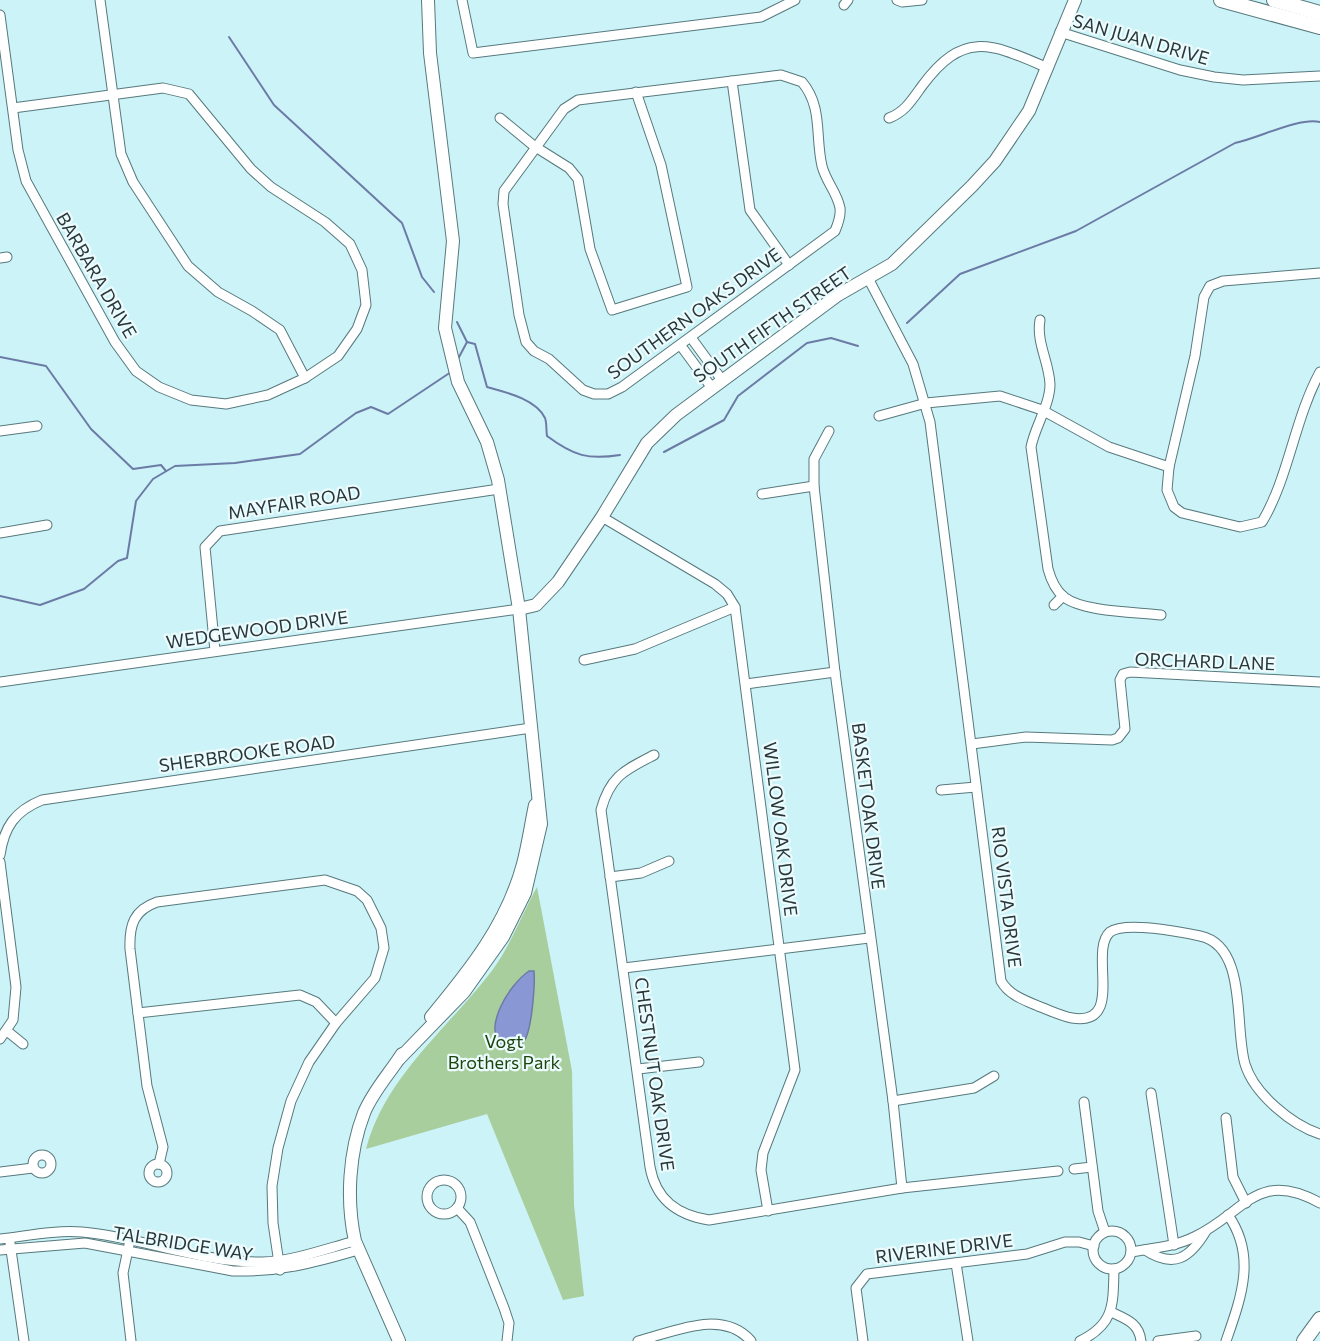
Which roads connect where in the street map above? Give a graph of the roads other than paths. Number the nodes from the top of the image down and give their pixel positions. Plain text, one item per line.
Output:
1 (99, 0) edge
2 (428, 0) edge
3 (462, 0) edge
4 (795, 0) edge
5 (897, 0) edge
6 (922, 0) edge
7 (1075, 0) edge
8 (1221, 0) edge
9 (1274, 0) edge
10 (1320, 13) edge
11 (0, 15) edge
12 (1320, 27) edge
13 (1060, 32) junction
14 (1048, 69) junction
15 (1320, 76) edge
16 (732, 81) junction
17 (636, 92) junction
18 (113, 95) junction
19 (13, 108) junction
20 (500, 118) dead end
21 (889, 118) dead end
22 (534, 146) junction
23 (789, 265) junction
24 (1320, 273) edge
25 (868, 278) junction
26 (1040, 320) dead end
27 (692, 339) junction
28 (681, 346) junction
29 (1320, 372) edge
30 (305, 378) junction
31 (722, 380) junction
32 (711, 388) junction
33 (926, 403) junction
34 (1042, 411) junction
35 (879, 416) dead end
36 (37, 426) dead end
37 (829, 431) dead end
38 (0, 432) edge
39 (1170, 467) junction
40 (814, 486) junction
41 (499, 489) junction
42 (762, 494) dead end
43 (602, 517) junction
44 (47, 525) dead end
45 (0, 533) edge
46 (1063, 596) junction
47 (1054, 605) dead end
48 (735, 607) junction
49 (519, 609) junction
50 (1161, 615) dead end
51 (215, 651) junction
52 (584, 660) dead end
53 (835, 672) junction
54 (0, 682) edge
55 (1320, 682) edge
56 (746, 684) junction
57 (531, 728) junction
58 (972, 744) junction
59 (654, 755) dead end
60 (976, 787) junction
61 (941, 790) dead end
62 (1, 834) edge
63 (0, 855) edge
64 (669, 861) dead end
65 (0, 862) edge
66 (610, 877) junction
67 (4, 920) edge
68 (869, 938) junction
69 (780, 947) junction
70 (624, 968) junction
71 (138, 1013) junction
72 (336, 1023) junction
73 (7, 1031) junction
74 (0, 1039) edge
75 (22, 1044) dead end
76 (699, 1062) dead end
77 (638, 1069) junction
78 (994, 1076) dead end
79 (1151, 1093) dead end
80 (893, 1101) junction
81 (1084, 1102) dead end
82 (1226, 1118) dead end
83 (1320, 1134) edge
84 (159, 1164) dead end
85 (1092, 1167) junction
86 (33, 1168) dead end
87 (1074, 1168) dead end
88 (1058, 1171) dead end
89 (0, 1172) edge
90 (902, 1188) junction
91 (1246, 1203) junction
92 (1320, 1203) edge
93 (457, 1208) dead end
94 (768, 1211) junction
95 (1228, 1215) junction
96 (1207, 1230) junction
97 (1105, 1232) junction
98 (5, 1239) edge
99 (128, 1245) junction
100 (1174, 1245) junction
101 (357, 1246) junction
102 (1094, 1246) junction
103 (11, 1249) junction
104 (0, 1250) edge
105 (1145, 1250) junction
106 (1131, 1252) junction
107 (279, 1260) junction
108 (956, 1263) junction
109 (1114, 1269) junction
110 (280, 1270) junction
111 (1111, 1312) junction
112 (1320, 1319) edge
113 (1196, 1336) dead end
114 (24, 1341) edge
115 (131, 1341) edge
116 (399, 1341) edge
117 (507, 1341) edge
118 (638, 1341) edge
119 (751, 1341) edge
120 (863, 1341) edge
121 (968, 1341) edge
122 (1080, 1341) edge
123 (1141, 1341) edge
124 (1158, 1341) edge
125 (1226, 1341) edge
126 (1304, 1341) edge

1 - 18 street
2 - 41 street
3 - 4 street
5 - 6 street
7 - 13 street, SOUTH FIFTH STREET
8 - 12 main road
9 - 10 main road
11 - 19 street, BARBARA DRIVE
13 - 14 street, SOUTH FIFTH STREET
13 - 15 street, SAN JUAN DRIVE
14 - 21 street
14 - 25 street, SOUTH FIFTH STREET
16 - 17 street, SOUTHERN OAKS DRIVE
16 - 23 street
16 - 23 street, SOUTHERN OAKS DRIVE
17 - 22 street, SOUTHERN OAKS DRIVE
17 - 22 street
18 - 19 street, BARBARA DRIVE
18 - 30 street
18 - 30 street, BARBARA DRIVE
19 - 30 street, BARBARA DRIVE
20 - 22 street
22 - 28 street, SOUTHERN OAKS DRIVE
23 - 27 street, SOUTHERN OAKS DRIVE
24 - 39 street
25 - 31 street, SOUTH FIFTH STREET
25 - 33 street, RIO VISTA DRIVE
26 - 34 street
27 - 28 street, SOUTHERN OAKS DRIVE
27 - 31 street
28 - 32 street
29 - 39 street
31 - 32 street, SOUTH FIFTH STREET
32 - 43 street, SOUTH FIFTH STREET
33 - 34 street
33 - 35 street
33 - 58 street, RIO VISTA DRIVE
34 - 39 street
34 - 46 street
36 - 38 street
37 - 40 street, BASKET OAK DRIVE
40 - 42 street
40 - 53 street, BASKET OAK DRIVE
41 - 49 street
41 - 51 street, MAYFAIR ROAD
43 - 48 street
43 - 49 street, SOUTH FIFTH STREET
44 - 45 street
46 - 47 street
46 - 50 street
48 - 52 street
48 - 56 street, WILLOW OAK DRIVE
49 - 51 street, WEDGEWOOD DRIVE
49 - 57 street
51 - 54 street, WEDGEWOOD DRIVE
53 - 56 street
53 - 68 street, BASKET OAK DRIVE
55 - 58 street, ORCHARD LANE
56 - 69 street, WILLOW OAK DRIVE
57 - 62 street, SHERBROOKE ROAD
57 - 101 street
58 - 60 street, RIO VISTA DRIVE
59 - 66 street, CHESTNUT OAK DRIVE
60 - 61 street
60 - 83 street, RIO VISTA DRIVE
62 - 63 street, SHERBROOKE ROAD
64 - 66 street
65 - 67 street
66 - 70 street, CHESTNUT OAK DRIVE
67 - 73 street
68 - 69 street
68 - 80 street, BASKET OAK DRIVE
69 - 70 street
69 - 94 street, WILLOW OAK DRIVE
70 - 77 street, CHESTNUT OAK DRIVE
71 - 72 street
71 - 72 street
71 - 84 street
72 - 107 street
73 - 74 street
73 - 75 street
76 - 77 street
77 - 94 street, CHESTNUT OAK DRIVE
78 - 80 street
79 - 100 street
80 - 90 street, BASKET OAK DRIVE
81 - 85 street
82 - 91 street
85 - 87 street
85 - 97 street
86 - 89 street
88 - 90 street, CHESTNUT OAK DRIVE
90 - 94 street, CHESTNUT OAK DRIVE
91 - 92 street
91 - 95 street
93 - 117 street
95 - 96 street
95 - 125 street
96 - 100 street
96 - 105 street
97 - 102 street
97 - 106 street
98 - 99 street, TALBRIDGE WAY
98 - 103 street
99 - 103 street, TALBRIDGE WAY
99 - 107 street, TALBRIDGE WAY
99 - 110 street, TALBRIDGE WAY
99 - 115 street
100 - 105 street
101 - 107 street, TALBRIDGE WAY
101 - 110 street, TALBRIDGE WAY
101 - 116 street
102 - 108 street, RIVERINE DRIVE
102 - 109 street
103 - 104 street, TALBRIDGE WAY
103 - 114 street
105 - 106 street
106 - 109 street
107 - 110 street
108 - 120 street, RIVERINE DRIVE
108 - 121 street
109 - 111 street
111 - 122 street
111 - 123 street
112 - 126 main road
113 - 124 street
118 - 119 street

